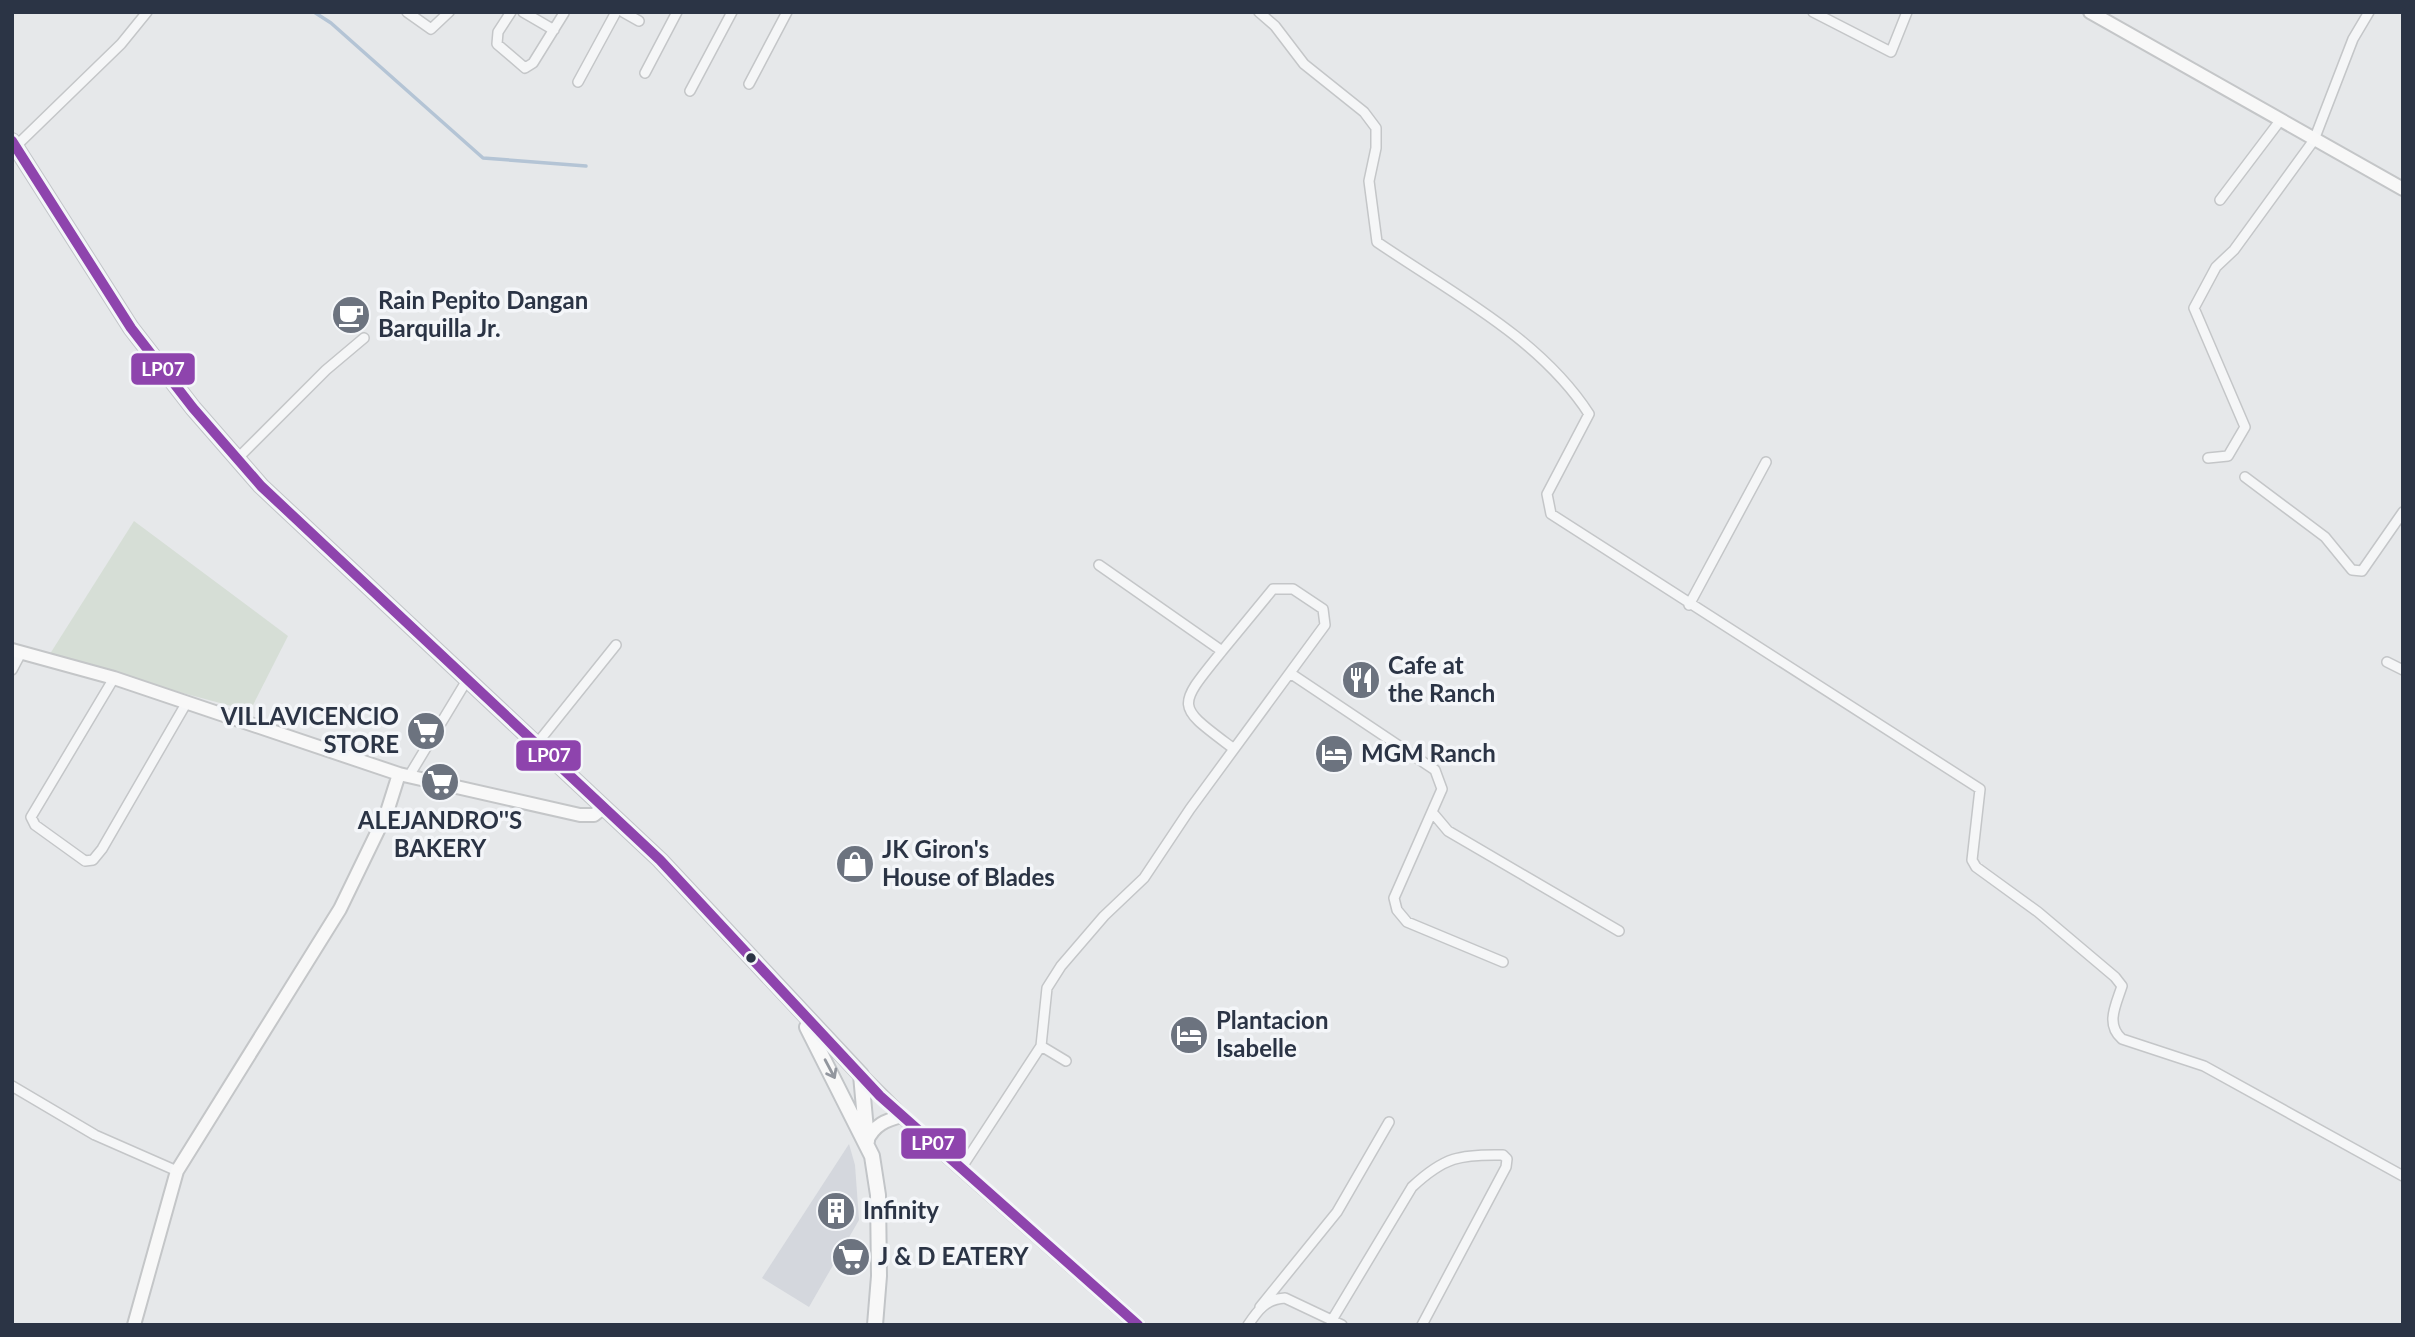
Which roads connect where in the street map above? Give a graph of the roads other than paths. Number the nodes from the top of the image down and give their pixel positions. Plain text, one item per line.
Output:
1 (147, 12) edge
2 (407, 12) edge
3 (449, 12) edge
4 (511, 12) edge
5 (523, 12) edge
6 (616, 12) edge
7 (623, 12) edge
8 (677, 12) edge
9 (732, 12) edge
10 (787, 12) edge
11 (1259, 12) edge
12 (1813, 12) edge
13 (1907, 12) edge
14 (2090, 12) edge
15 (2369, 12) edge
16 (564, 13) edge
17 (639, 22) dead end
18 (554, 30) junction
19 (645, 73) dead end
20 (578, 82) dead end
21 (749, 84) dead end
22 (690, 91) dead end
23 (2279, 122) junction
24 (2314, 140) junction
25 (14, 144) edge
26 (2403, 189) edge
27 (2220, 200) dead end
28 (364, 338) dead end
29 (2207, 458) dead end
30 (237, 459) junction
31 (1766, 462) dead end
32 (2245, 477) dead end
33 (2403, 512) edge
34 (1098, 565) dead end
35 (1689, 606) junction
36 (616, 645) dead end
37 (1222, 651) junction
38 (17, 652) edge
39 (2387, 662) dead end
40 (12, 670) edge
41 (2403, 670) edge
42 (1290, 673) junction
43 (114, 678) junction
44 (467, 680) junction
45 (187, 702) junction
46 (535, 746) junction
47 (1234, 750) junction
48 (404, 775) junction
49 (604, 807) junction
50 (1432, 812) junction
51 (1619, 931) dead end
52 (1503, 962) dead end
53 (797, 1009) junction
54 (1041, 1046) junction
55 (1066, 1061) dead end
56 (861, 1075) junction
57 (13, 1085) edge
58 (902, 1116) junction
59 (1389, 1122) dead end
60 (867, 1141) junction
61 (962, 1167) junction
62 (177, 1171) junction
63 (2403, 1176) edge
64 (1260, 1307) junction
65 (1332, 1320) junction
66 (134, 1325) edge
67 (875, 1325) edge
68 (1138, 1325) edge
69 (1248, 1325) edge
70 (1342, 1325) edge
71 (1422, 1325) edge

1 - 25 street
2 - 3 street
4 - 18 street
5 - 18 street
6 - 20 street
7 - 17 street
8 - 19 street
9 - 22 street
10 - 21 street
11 - 35 street
12 - 13 street
14 - 23 street
15 - 24 street
16 - 18 street
23 - 24 street
23 - 27 street
24 - 26 street
24 - 29 street
25 - 30 main road
28 - 30 street
30 - 44 main road
31 - 35 street
32 - 33 street
34 - 37 street
35 - 63 street
36 - 46 street
37 - 42 street
37 - 47 street
38 - 40 street
38 - 43 street
39 - 41 street
42 - 47 street
42 - 50 street
43 - 45 street
43 - 45 street
44 - 46 main road
44 - 48 street
45 - 48 street
46 - 49 main road
47 - 54 street
48 - 49 street
48 - 62 street
49 - 53 main road
50 - 51 street
50 - 52 street
53 - 56 main road
53 -> 60 main road
54 - 55 street
54 - 61 street
56 - 58 street
56 - 60 main road
57 - 62 street
58 - 60 street
58 - 61 street
59 - 64 street
60 - 67 main road
61 - 68 street
62 - 66 street
64 - 65 street
64 - 69 street
65 - 70 street
65 - 71 street

